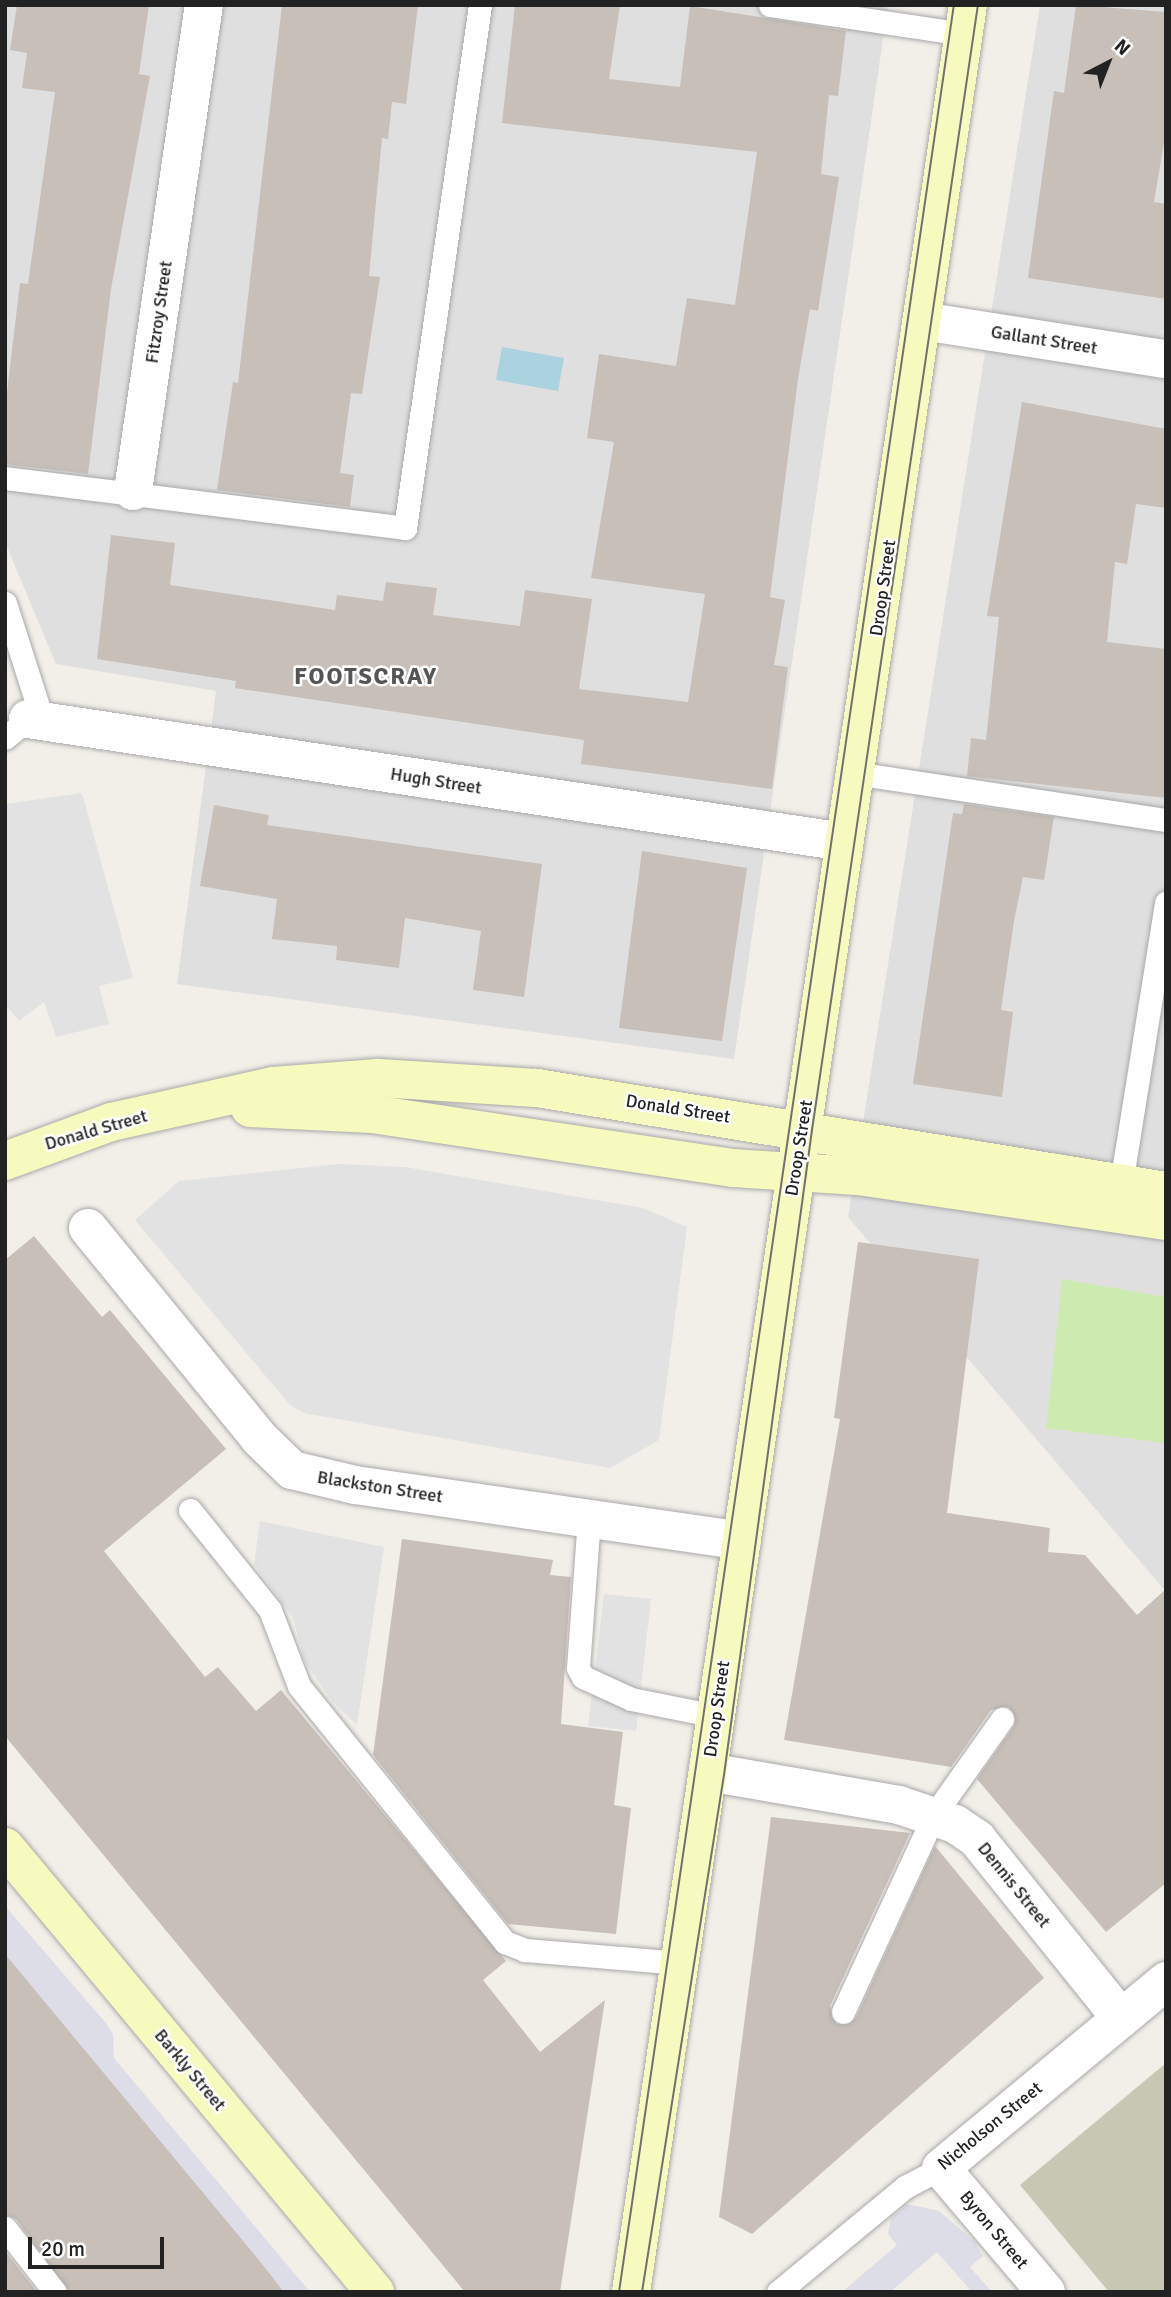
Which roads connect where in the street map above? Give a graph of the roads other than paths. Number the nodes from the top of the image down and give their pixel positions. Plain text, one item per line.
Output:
1 (204, 5) edge
2 (480, 5) edge
3 (770, 5) edge
4 (966, 20) edge
5 (922, 321) junction
6 (1166, 359) edge
7 (5, 478) edge
8 (133, 492) junction
9 (5, 603) edge
10 (26, 726) edge
11 (855, 773) junction
12 (1166, 820) edge
13 (844, 842) junction
14 (1166, 902) edge
15 (188, 1106) junction
16 (801, 1129) junction
17 (5, 1161) edge
18 (796, 1172) junction
19 (1121, 1184) junction
20 (1166, 1191) edge
21 (1166, 1221) edge
22 (88, 1228) dead end
23 (190, 1510) dead end
24 (589, 1518) junction
25 (741, 1541) junction
26 (716, 1716) junction
27 (1002, 1719) dead end
28 (708, 1772) junction
29 (934, 1815) junction
30 (5, 1847) edge
31 (680, 1963) junction
32 (1166, 1981) edge
33 (843, 2012) dead end
34 (1121, 2018) junction
35 (941, 2168) junction
36 (5, 2228) edge
37 (55, 2292) edge
38 (376, 2292) edge
39 (631, 2292) edge
40 (778, 2292) edge
41 (1046, 2292) edge

1 - 8 street, Fitzroy Street
2 - 8 lane
3 - 4 lane
4 - 5 street, Droop Street
5 - 6 street, Gallant Street
5 - 11 street, Droop Street
7 - 8 lane
9 - 10 lane
10 - 13 street, Hugh Street
11 - 12 lane
11 - 13 street, Droop Street
13 - 16 street, Droop Street
14 - 19 lane
15 - 16 street, Donald Street
15 - 17 street, Donald Street
15 - 18 street, Donald Street
16 - 18 street, Droop Street
16 - 19 street, Donald Street
18 - 21 street, Donald Street
18 - 25 street, Droop Street
19 - 20 street, Donald Street
22 - 24 street, Blackston Street
23 - 31 lane
24 - 25 street, Blackston Street
24 - 26 lane
25 - 26 street, Droop Street
26 - 28 street, Droop Street
27 - 29 lane
28 - 29 street, Dennis Street
28 - 31 street, Droop Street
29 - 33 lane
29 - 34 street, Dennis Street
30 - 38 street, Barkly Street
31 - 39 street, Droop Street
32 - 34 street, Nicholson Street
34 - 35 street, Nicholson Street
35 - 40 lane, Nicholson Street
35 - 41 street, Byron Street
36 - 37 lane

